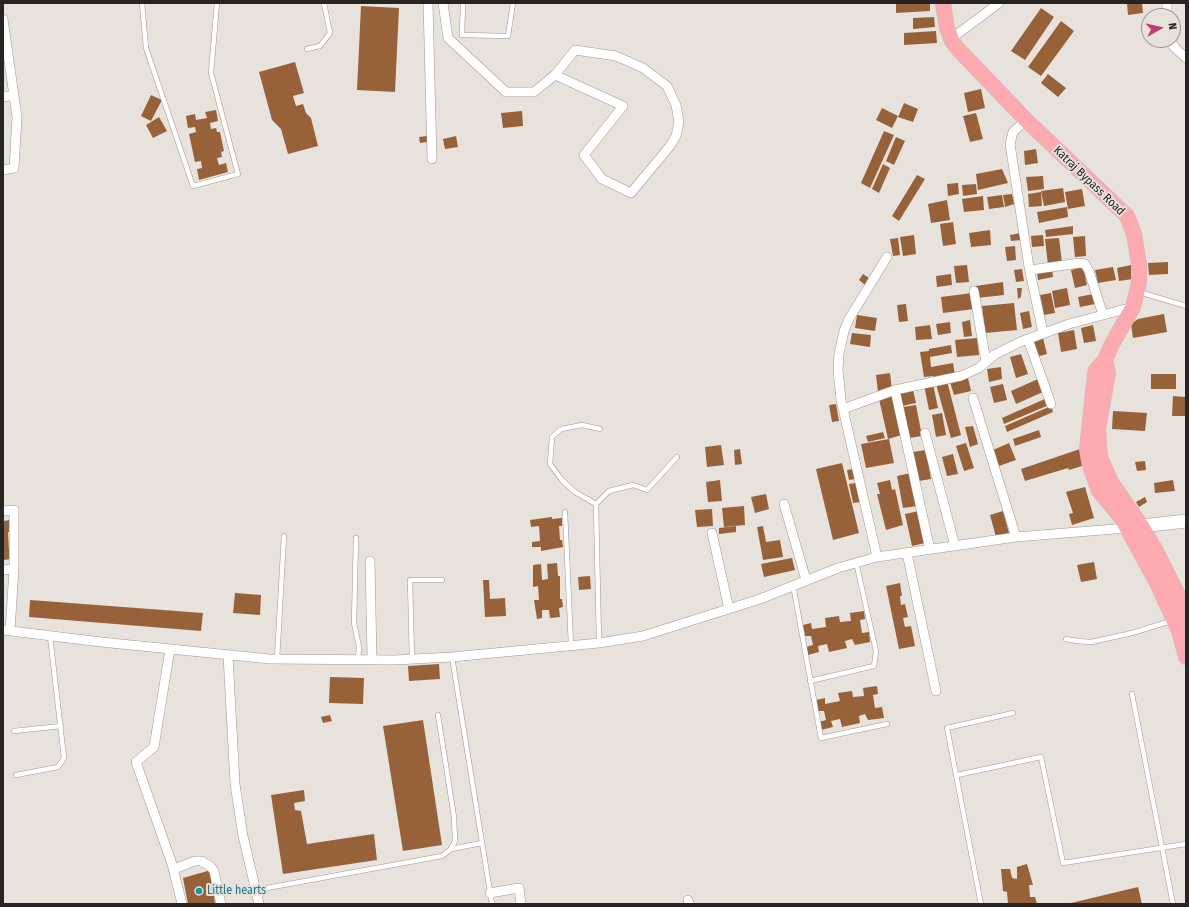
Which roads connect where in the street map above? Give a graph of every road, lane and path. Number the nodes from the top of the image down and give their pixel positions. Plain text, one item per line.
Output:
1 (142, 3) edge
2 (217, 3) edge
3 (324, 3) edge
4 (428, 3) edge
5 (443, 3) edge
6 (463, 3) edge
7 (513, 3) edge
8 (943, 3) edge
9 (998, 3) edge
10 (3, 19) edge
11 (3, 23) edge
12 (955, 44) junction
13 (1175, 48) edge
14 (307, 49) dead end
15 (1186, 58) edge
16 (555, 75) junction
17 (14, 95) junction
18 (3, 97) edge
19 (1026, 120) junction
20 (432, 159) dead end
21 (3, 170) edge
22 (887, 256) dead end
23 (1030, 270) junction
24 (974, 291) dead end
25 (1137, 291) junction
26 (1186, 306) edge
27 (1133, 307) junction
28 (1103, 315) junction
29 (1043, 333) junction
30 (1028, 339) junction
31 (986, 362) junction
32 (895, 390) junction
33 (973, 398) dead end
34 (1051, 404) dead end
35 (843, 409) junction
36 (600, 429) dead end
37 (925, 433) dead end
38 (677, 457) dead end
39 (596, 504) junction
40 (784, 504) dead end
41 (3, 511) edge
42 (565, 512) dead end
43 (1186, 521) edge
44 (1134, 527) junction
45 (712, 533) dead end
46 (284, 536) dead end
47 (1016, 537) junction
48 (356, 538) dead end
49 (955, 546) junction
50 (930, 550) junction
51 (908, 553) junction
52 (877, 557) junction
53 (370, 561) dead end
54 (856, 562) junction
55 (14, 569) junction
56 (3, 570) edge
57 (442, 580) dead end
58 (806, 580) junction
59 (793, 585) junction
60 (730, 609) junction
61 (1180, 618) edge
62 (7, 630) edge
63 (50, 636) junction
64 (1066, 638) dead end
65 (599, 643) junction
66 (571, 645) junction
67 (170, 649) junction
68 (1185, 649) edge
69 (228, 655) junction
70 (452, 657) junction
71 (277, 659) junction
72 (372, 659) junction
73 (412, 659) junction
74 (358, 660) junction
75 (810, 681) junction
76 (936, 690) dead end
77 (1132, 694) dead end
78 (1013, 713) dead end
79 (438, 714) dead end
80 (887, 724) dead end
81 (61, 726) junction
82 (14, 731) dead end
83 (16, 775) dead end
84 (957, 775) junction
85 (482, 843) junction
86 (1186, 844) edge
87 (1162, 846) junction
88 (451, 850) junction
89 (174, 869) junction
90 (256, 890) junction
91 (490, 893) junction
92 (182, 904) edge
93 (221, 904) edge
94 (259, 904) edge
95 (492, 904) edge
96 (521, 904) edge
97 (981, 904) edge
98 (1173, 904) edge

1 - 2 lane
3 - 14 lane
4 - 20 street
5 - 16 street
6 - 7 lane
8 - 12 highway
9 - 12 street
10 - 11 street
11 - 17 street
12 - 19 highway, Katraj Bypass Road
13 - 15 street
16 - 16 street
17 - 18 street
17 - 21 street
19 - 23 street
19 - 25 highway, Katraj Bypass Road
22 - 35 street
23 - 28 street
23 - 29 street
24 - 31 street
25 - 26 lane
25 - 27 highway, Katraj Bypass Road
27 - 28 street
27 - 44 highway, Katraj Bypass Road
28 - 29 street
29 - 30 street
30 - 31 street
30 - 34 street
31 - 32 street
32 - 35 street
32 - 50 street
33 - 47 street
35 - 52 street
36 - 39 lane
37 - 49 street
38 - 39 lane
39 - 65 lane
40 - 58 street
41 - 55 street
42 - 66 lane
43 - 44 main road
44 - 47 street
44 - 61 highway, Katraj Bypass Road
45 - 60 street
46 - 71 lane
47 - 49 street
48 - 74 lane
49 - 50 street
50 - 51 street
51 - 52 street
51 - 76 street
52 - 54 street
53 - 72 street
54 - 58 street
54 - 75 lane
55 - 56 street
55 - 62 street
57 - 73 lane
58 - 59 street
59 - 60 street
59 - 75 lane
60 - 65 street
61 - 64 lane
61 - 68 highway, Katraj Bypass Road
62 - 63 street
63 - 67 street
63 - 81 lane
65 - 66 street
66 - 70 street
67 - 69 street
67 - 89 street
69 - 71 street
69 - 90 street
70 - 73 street
70 - 85 lane
71 - 74 street
72 - 73 street
72 - 74 street
75 - 80 lane
77 - 87 lane
78 - 84 lane
79 - 88 lane
81 - 82 lane
81 - 83 lane
84 - 87 lane
84 - 97 lane
85 - 88 lane
85 - 91 lane
86 - 87 lane
87 - 98 lane
88 - 90 lane
89 - 92 street
89 - 93 street
90 - 94 street
91 - 95 lane
91 - 96 street

